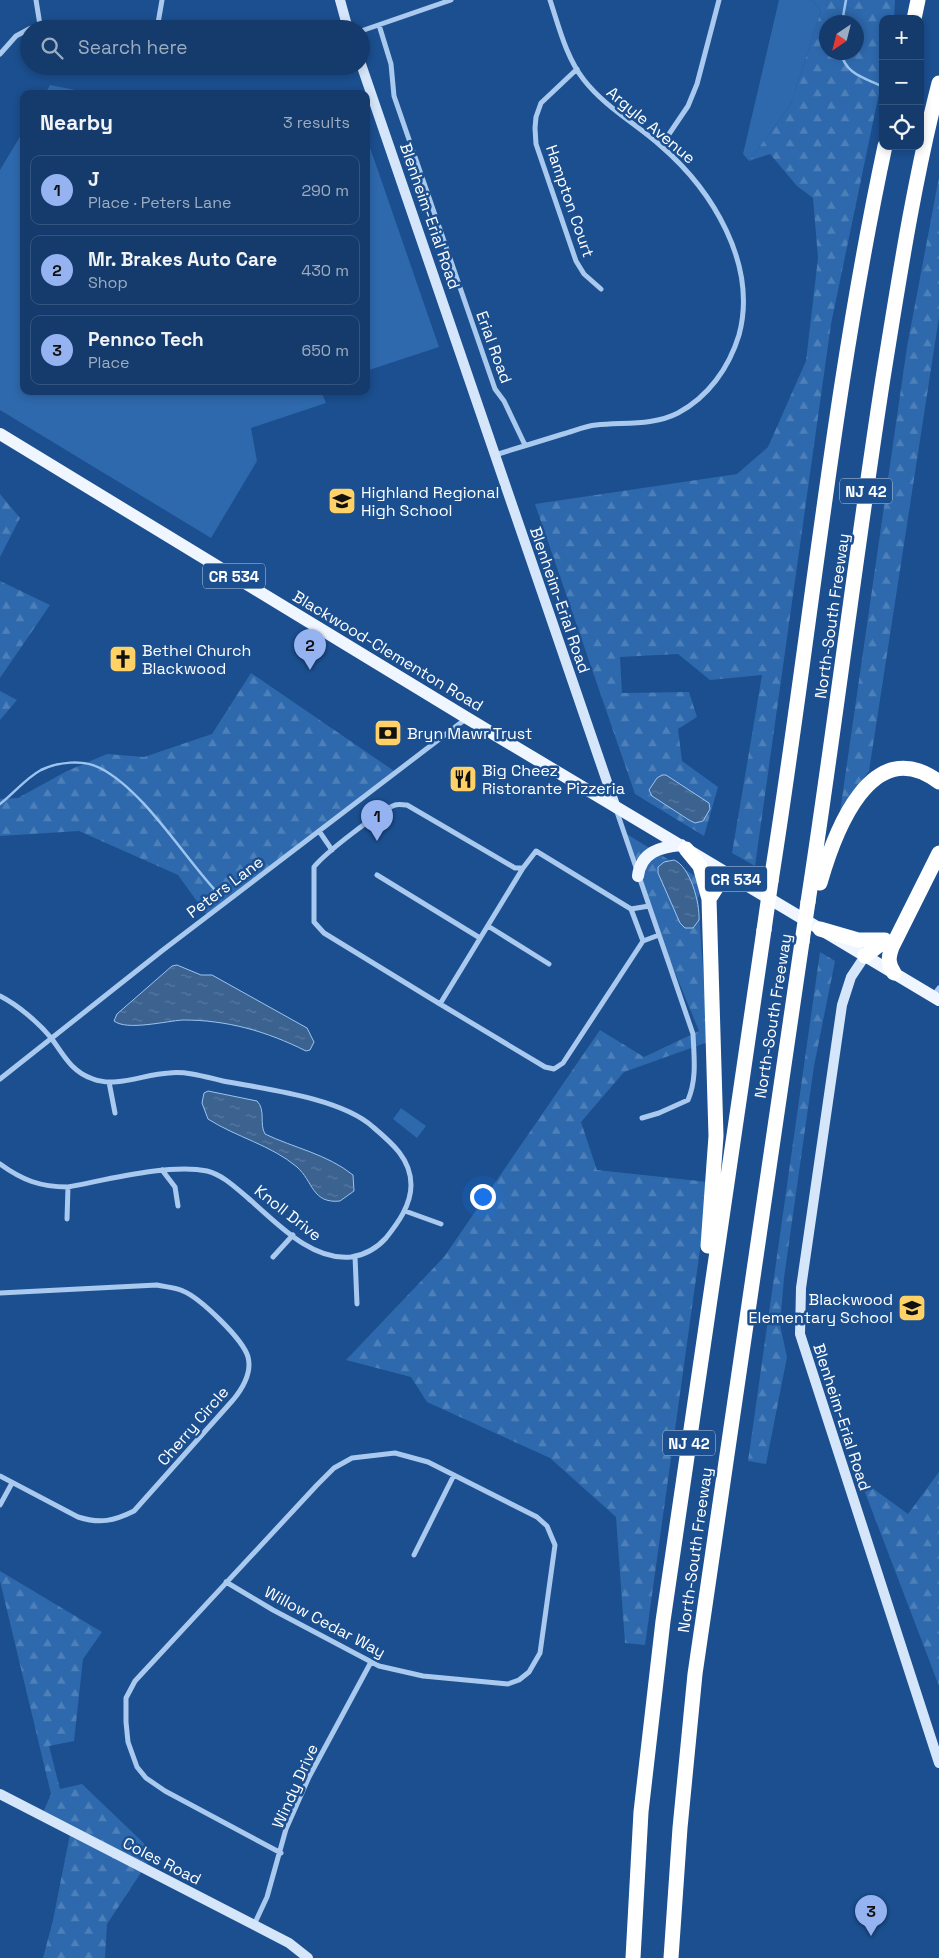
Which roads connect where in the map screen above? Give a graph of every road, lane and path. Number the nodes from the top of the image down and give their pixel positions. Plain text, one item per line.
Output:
1 (36, 0) edge
2 (162, 0) edge
3 (340, 0) edge
4 (451, 0) edge
5 (550, 0) edge
6 (719, 0) edge
7 (918, 0) edge
8 (915, 15) edge
9 (39, 20) edge
10 (159, 20) edge
11 (346, 20) edge
12 (379, 25) junction
13 (370, 28) edge
14 (20, 34) edge
15 (0, 54) edge
16 (577, 69) junction
17 (365, 75) edge
18 (939, 83) edge
19 (370, 90) edge
20 (370, 90) edge
21 (661, 146) junction
22 (883, 150) edge
23 (601, 289) dead end
24 (0, 434) edge
25 (525, 445) junction
26 (494, 455) junction
27 (467, 718) junction
28 (939, 782) edge
29 (616, 808) junction
30 (319, 831) junction
31 (684, 847) junction
32 (332, 850) junction
33 (939, 853) edge
34 (523, 868) junction
35 (377, 875) dead end
36 (638, 876) junction
37 (733, 877) junction
38 (709, 899) junction
39 (811, 904) junction
40 (649, 906) junction
41 (631, 909) junction
42 (488, 926) junction
43 (901, 927) junction
44 (820, 929) junction
45 (659, 935) junction
46 (480, 938) junction
47 (885, 940) junction
48 (643, 941) junction
49 (866, 956) junction
50 (550, 964) dead end
51 (894, 973) junction
52 (937, 995) edge
53 (0, 996) edge
54 (440, 1004) junction
55 (51, 1038) junction
56 (0, 1078) edge
57 (108, 1082) junction
58 (115, 1113) dead end
59 (642, 1118) dead end
60 (0, 1164) edge
61 (162, 1170) junction
62 (68, 1187) junction
63 (178, 1206) dead end
64 (405, 1211) junction
65 (67, 1219) dead end
66 (441, 1224) dead end
67 (293, 1235) junction
68 (273, 1256) dead end
69 (355, 1256) junction
70 (0, 1293) edge
71 (358, 1304) dead end
72 (695, 1399) junction
73 (454, 1475) junction
74 (0, 1476) edge
75 (12, 1483) junction
76 (0, 1504) edge
77 (414, 1555) dead end
78 (226, 1582) junction
79 (371, 1662) junction
80 (939, 1763) edge
81 (0, 1794) edge
82 (281, 1853) junction
83 (254, 1925) junction
84 (308, 1958) edge
85 (633, 1958) edge
86 (671, 1958) edge

1 - 9 street
2 - 10 street
3 - 11 main road
4 - 12 street
5 - 16 street, Argyle Avenue
6 - 21 street
7 - 8 highway
12 - 13 street
12 - 25 street, Erial Road
14 - 15 street
16 - 21 street, Argyle Avenue
16 - 23 street, Hampton Court
17 - 20 main road, Blenheim-Erial Road
18 - 39 highway, North-South Freeway / NJ 42
19 - 26 main road, Blenheim-Erial Road
21 - 25 street, Argyle Avenue
22 - 72 highway, North-South Freeway / NJ 42, bridge
24 - 27 main road, Blackwood-Clementon Road / CR 534
25 - 26 street, Argyle Avenue
26 - 29 main road, Blenheim-Erial Road
27 - 29 main road, Blackwood-Clementon Road / CR 534
27 - 30 street, Peters Lane
28 - 39 highway
29 - 31 main road, Blackwood-Clementon Road / CR 534
29 - 36 street, Blenheim-Erial Road
30 - 32 street
30 - 55 street, Peters Lane
31 - 36 main road
31 - 37 main road, Blackwood-Clementon Road / CR 534
31 - 38 highway
32 - 34 street
32 - 54 street
33 - 43 highway
34 - 41 street
34 - 42 street
35 - 46 street
36 - 40 street, Blenheim-Erial Road
37 - 38 highway
37 - 44 main road, Blackwood-Clementon Road / CR 534
38 - 72 highway
39 - 86 highway, North-South Freeway / NJ 42, bridge
40 - 41 street
40 - 45 street, Blenheim-Erial Road
41 - 48 street
42 - 46 street
42 - 50 street
43 - 47 highway
43 - 51 highway
44 - 47 highway
44 - 49 main road, CR 534
45 - 48 street
45 - 59 street, Blenheim-Erial Road
46 - 54 street
47 - 49 highway
48 - 54 street
49 - 51 main road, CR 534
49 - 80 main road, Blenheim-Erial Road
51 - 52 main road, CR 534
53 - 55 street, Knoll Drive
55 - 56 street, Peters Lane
55 - 57 street, Knoll Drive
57 - 58 street
57 - 64 street, Knoll Drive
60 - 62 street, Knoll Drive
61 - 62 street, Knoll Drive
61 - 63 street
61 - 67 street, Knoll Drive
62 - 65 street
64 - 66 street
64 - 69 street, Knoll Drive
67 - 68 street
67 - 69 street, Knoll Drive
69 - 71 street
70 - 75 street, Cherry Circle
72 - 85 highway, North-South Freeway / NJ 42
73 - 77 street
73 - 78 street, Willow Cedar Way
73 - 79 street, Willow Cedar Way
74 - 75 street, Cherry Circle
75 - 76 street
78 - 79 street, Willow Cedar Way
78 - 82 street, Willow Cedar Way
79 - 82 street, Windy Drive
81 - 83 main road, Coles Road
82 - 83 street, Windy Drive
83 - 84 main road, Coles Road

